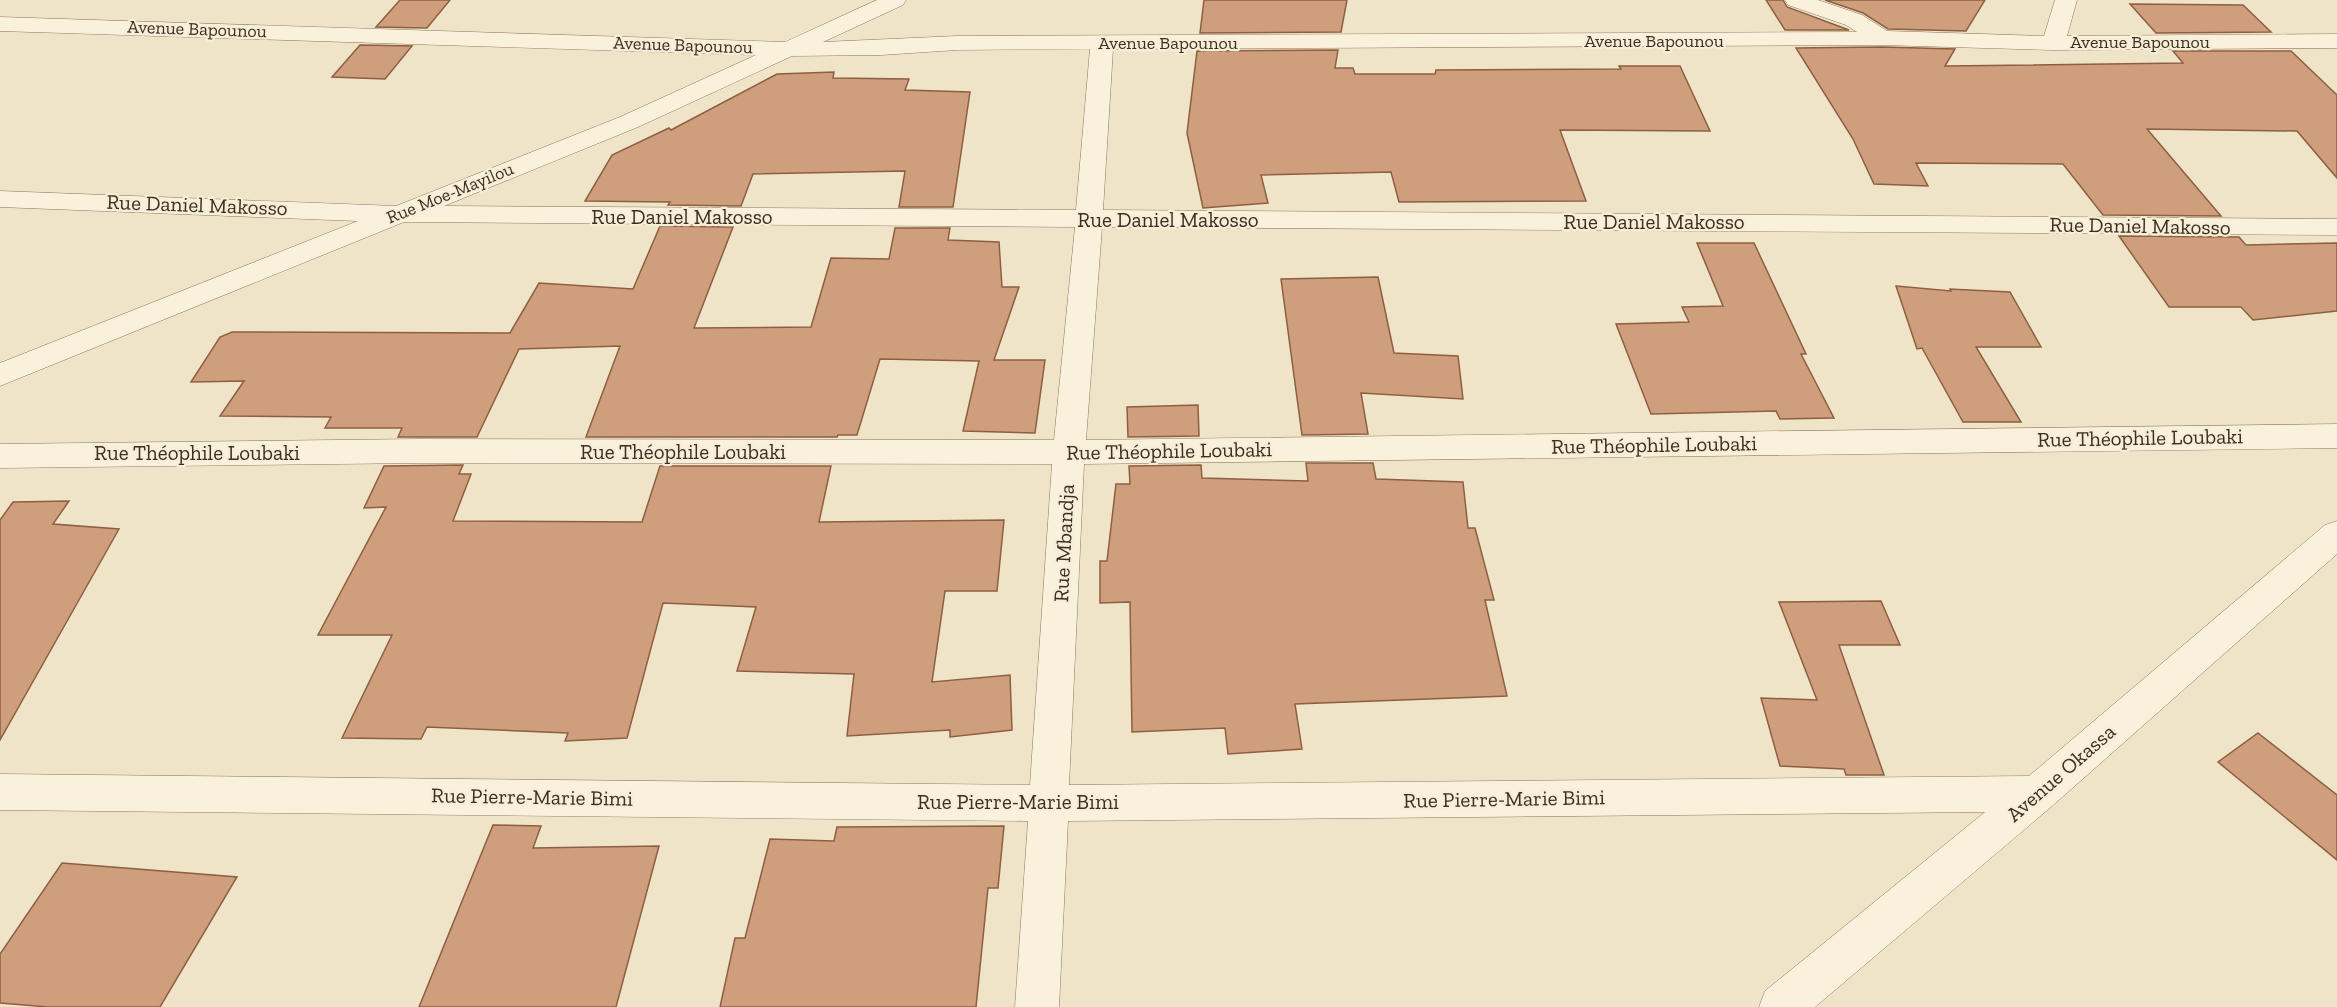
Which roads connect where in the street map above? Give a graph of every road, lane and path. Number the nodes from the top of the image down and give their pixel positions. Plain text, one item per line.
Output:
1 (895, 0) edge
2 (1796, 0) edge
3 (2066, 0) edge
4 (2, 13) edge
5 (1882, 38) junction
6 (2337, 41) edge
7 (1102, 43) junction
8 (2053, 43) junction
9 (792, 49) junction
10 (0, 199) edge
11 (396, 214) junction
12 (1089, 220) junction
13 (2337, 227) edge
14 (0, 375) edge
15 (2337, 436) edge
16 (1069, 452) junction
17 (0, 456) edge
18 (2332, 545) edge
19 (0, 792) edge
20 (2037, 794) junction
21 (1049, 803) junction
22 (1037, 1007) edge
23 (1781, 1007) edge

1 - 9 street, Rue Moe-Mayilou
2 - 5 street
3 - 8 street
4 - 9 street, Avenue Bapounou
5 - 7 street, Avenue Bapounou
5 - 8 street, Avenue Bapounou
6 - 8 street, Avenue Bapounou
7 - 9 street, Avenue Bapounou
7 - 12 street, Rue Mbandja
9 - 11 street, Rue Moe-Mayilou
10 - 11 street, Rue Daniel Makosso
11 - 12 street, Rue Daniel Makosso
11 - 14 street, Rue Moe-Mayilou
12 - 13 street, Rue Daniel Makosso
12 - 16 street, Rue Mbandja
15 - 16 street, Rue Théophile Loubaki
16 - 17 street, Rue Théophile Loubaki
16 - 21 street, Rue Mbandja
18 - 20 street, Avenue Okassa
19 - 21 street, Rue Pierre-Marie Bimi
20 - 21 street, Rue Pierre-Marie Bimi
20 - 23 street, Avenue Okassa
21 - 22 street, Rue Mbandja

